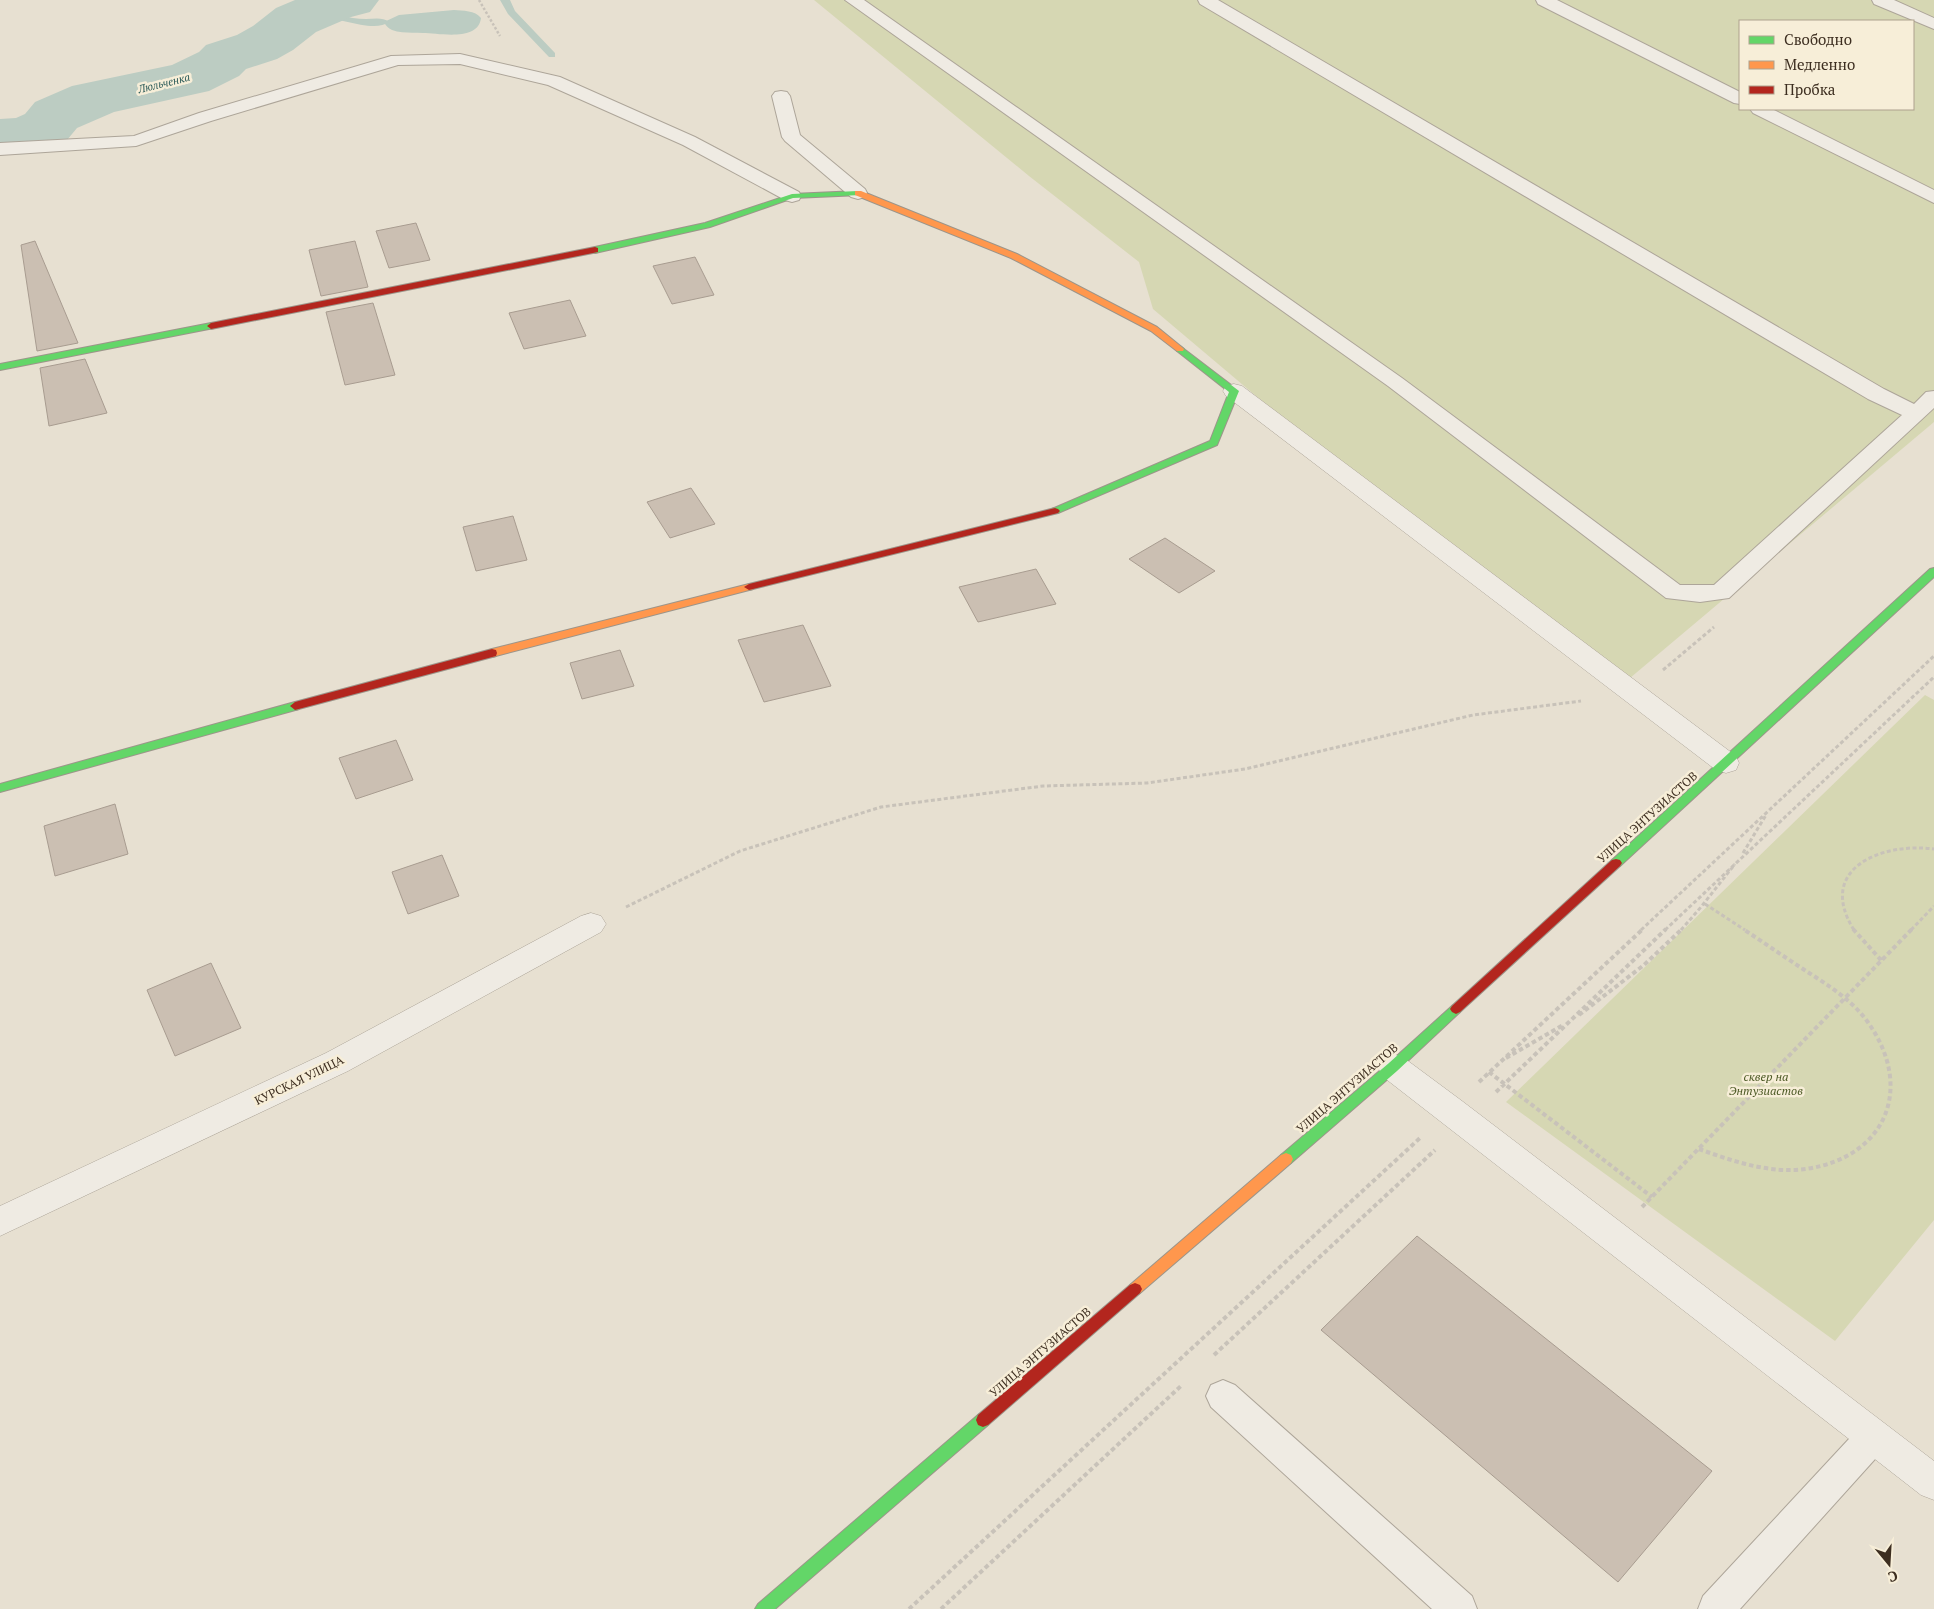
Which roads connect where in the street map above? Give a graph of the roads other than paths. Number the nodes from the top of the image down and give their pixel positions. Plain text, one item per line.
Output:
1 (853, 0) edge
2 (1206, 0) edge
3 (1544, 0) edge
4 (1880, 0) edge
5 (1934, 24) edge
6 (781, 96) dead end
7 (1739, 98) edge
8 (1761, 110) edge
9 (0, 149) edge
10 (858, 193) junction
11 (792, 196) junction
12 (1934, 197) edge
13 (0, 367) edge
14 (1234, 391) junction
15 (1934, 397) edge
16 (1916, 413) junction
17 (1934, 571) edge
18 (1726, 763) junction
19 (0, 788) edge
20 (591, 924) road end
21 (1393, 1067) junction
22 (0, 1222) edge
23 (1224, 1396) dead end
24 (1874, 1437) junction
25 (1934, 1483) edge
26 (763, 1609) edge
27 (1459, 1609) edge
28 (1716, 1609) edge

1 - 16 lane
2 - 16 lane
3 - 7 lane
4 - 5 lane
6 - 10 lane
8 - 12 lane
9 - 11 lane
10 - 11 street
10 - 14 street
11 - 13 street
14 - 18 street
14 - 19 street
15 - 16 lane
17 - 18 street, УЛИЦА ЭНТУЗИАСТОВ
18 - 21 street, УЛИЦА ЭНТУЗИАСТОВ
20 - 22 street, КУРСКАЯ УЛИЦА
21 - 24 street
21 - 26 street, УЛИЦА ЭНТУЗИАСТОВ
23 - 27 lane
24 - 25 street
24 - 28 lane

